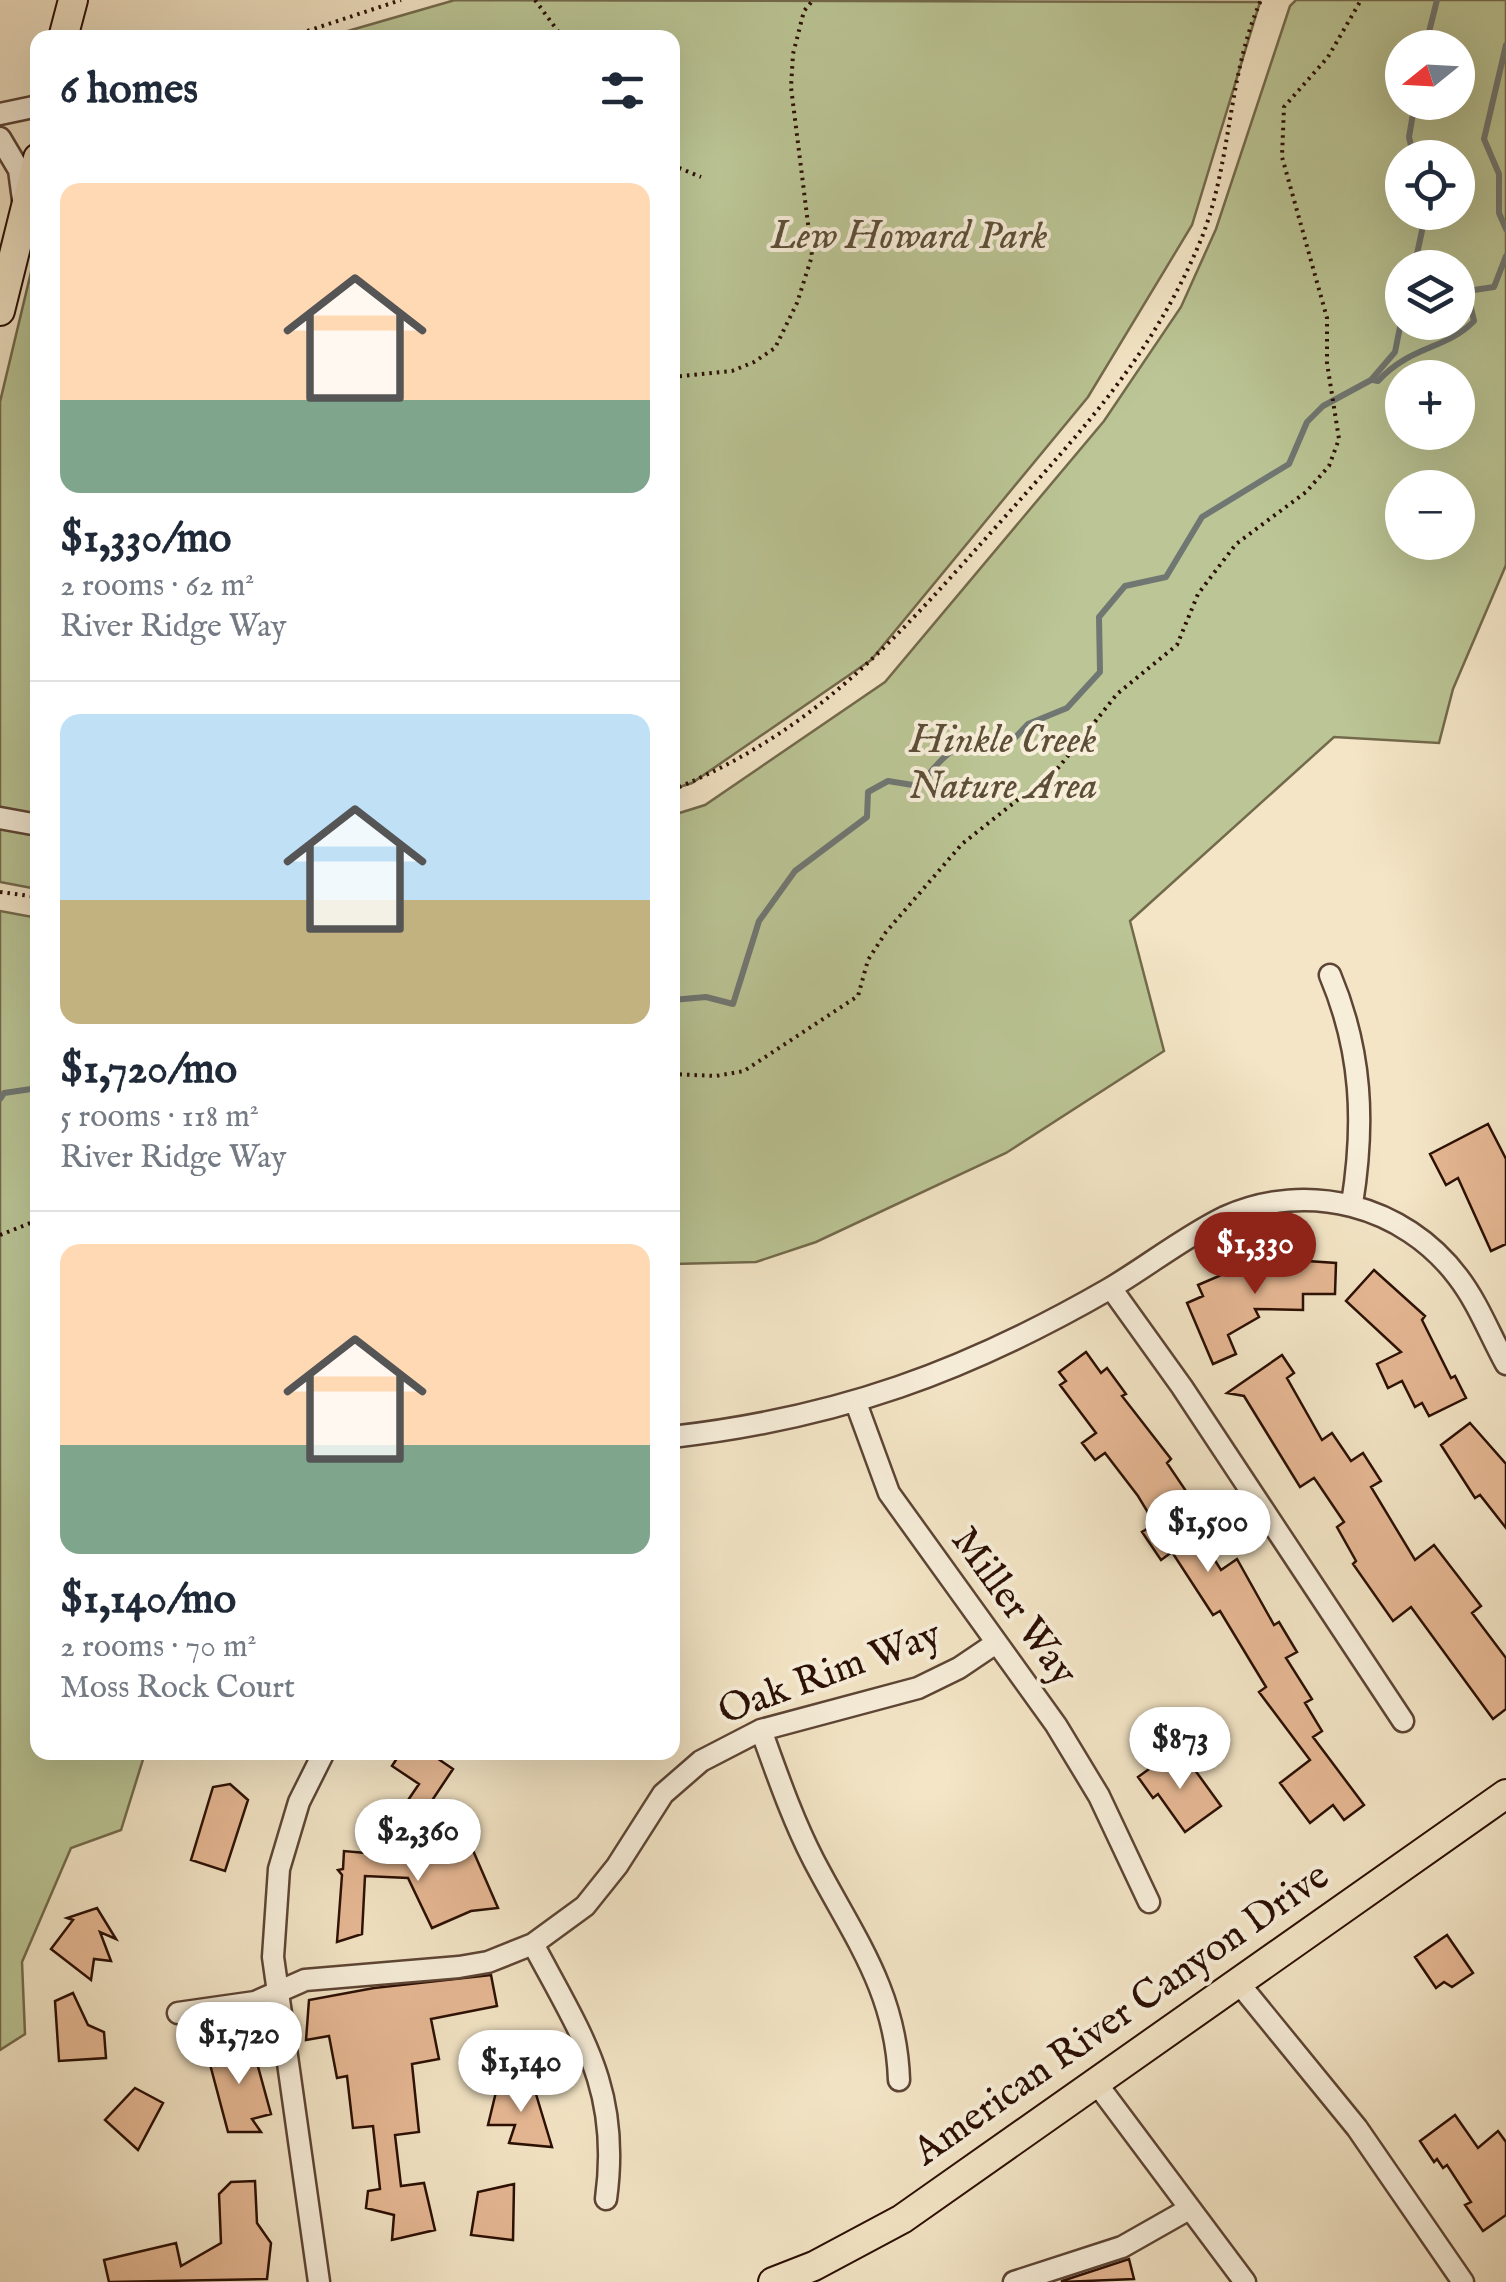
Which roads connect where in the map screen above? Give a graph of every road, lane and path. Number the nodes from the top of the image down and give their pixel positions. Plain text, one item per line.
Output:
1 (73, 0) edge
2 (401, 0) edge
3 (535, 0) edge
4 (813, 0) edge
5 (1262, 0) edge
6 (1361, 0) edge
7 (65, 30) edge
8 (310, 30) edge
9 (557, 30) edge
10 (30, 108) edge
11 (0, 114) edge
12 (0, 138) edge
13 (680, 168) edge
14 (701, 177) dead end
15 (30, 190) edge
16 (25, 210) junction
17 (0, 312) edge
18 (680, 377) edge
19 (680, 787) edge
20 (0, 818) edge
21 (30, 824) edge
22 (0, 895) edge
23 (30, 896) edge
24 (1330, 975) dead end
25 (680, 1074) edge
26 (1352, 1204) junction
27 (30, 1223) edge
28 (0, 1236) edge
29 (1111, 1288) junction
30 (1506, 1364) edge
31 (856, 1403) junction
32 (680, 1436) edge
33 (996, 1643) junction
34 (1403, 1721) dead end
35 (761, 1730) junction
36 (320, 1760) edge
37 (1506, 1794) edge
38 (1149, 1902) dead end
39 (533, 1944) junction
40 (1237, 1980) junction
41 (277, 1993) junction
42 (178, 2014) dead end
43 (899, 2080) dead end
44 (1097, 2084) junction
45 (606, 2200) dead end
46 (1189, 2209) junction
47 (319, 2282) edge
48 (773, 2282) edge
49 (1014, 2282) edge
50 (1245, 2282) edge
51 (1463, 2282) edge

1 - 7 main road
2 - 8 path
3 - 9 path
4 - 18 path
5 - 19 path
6 - 25 path
10 - 11 street
12 - 16 street
13 - 14 path
15 - 16 main road
16 - 17 main road
20 - 21 street
22 - 23 path
24 - 26 street
26 - 29 street
26 - 30 street
27 - 28 path
29 - 31 street
29 - 34 street
31 - 32 street
31 - 33 street, Miller Way
33 - 35 street, Oak Rim Way
33 - 38 street, Miller Way
35 - 39 street, Oak Rim Way
35 - 43 street
36 - 41 street
37 - 40 main road, American River Canyon Drive
39 - 41 street, Oak Rim Way
39 - 45 street
40 - 44 main road, American River Canyon Drive
40 - 51 street
41 - 42 street, Oak Rim Way
41 - 47 street
44 - 46 street
44 - 48 main road, American River Canyon Drive
46 - 49 street
46 - 50 street

